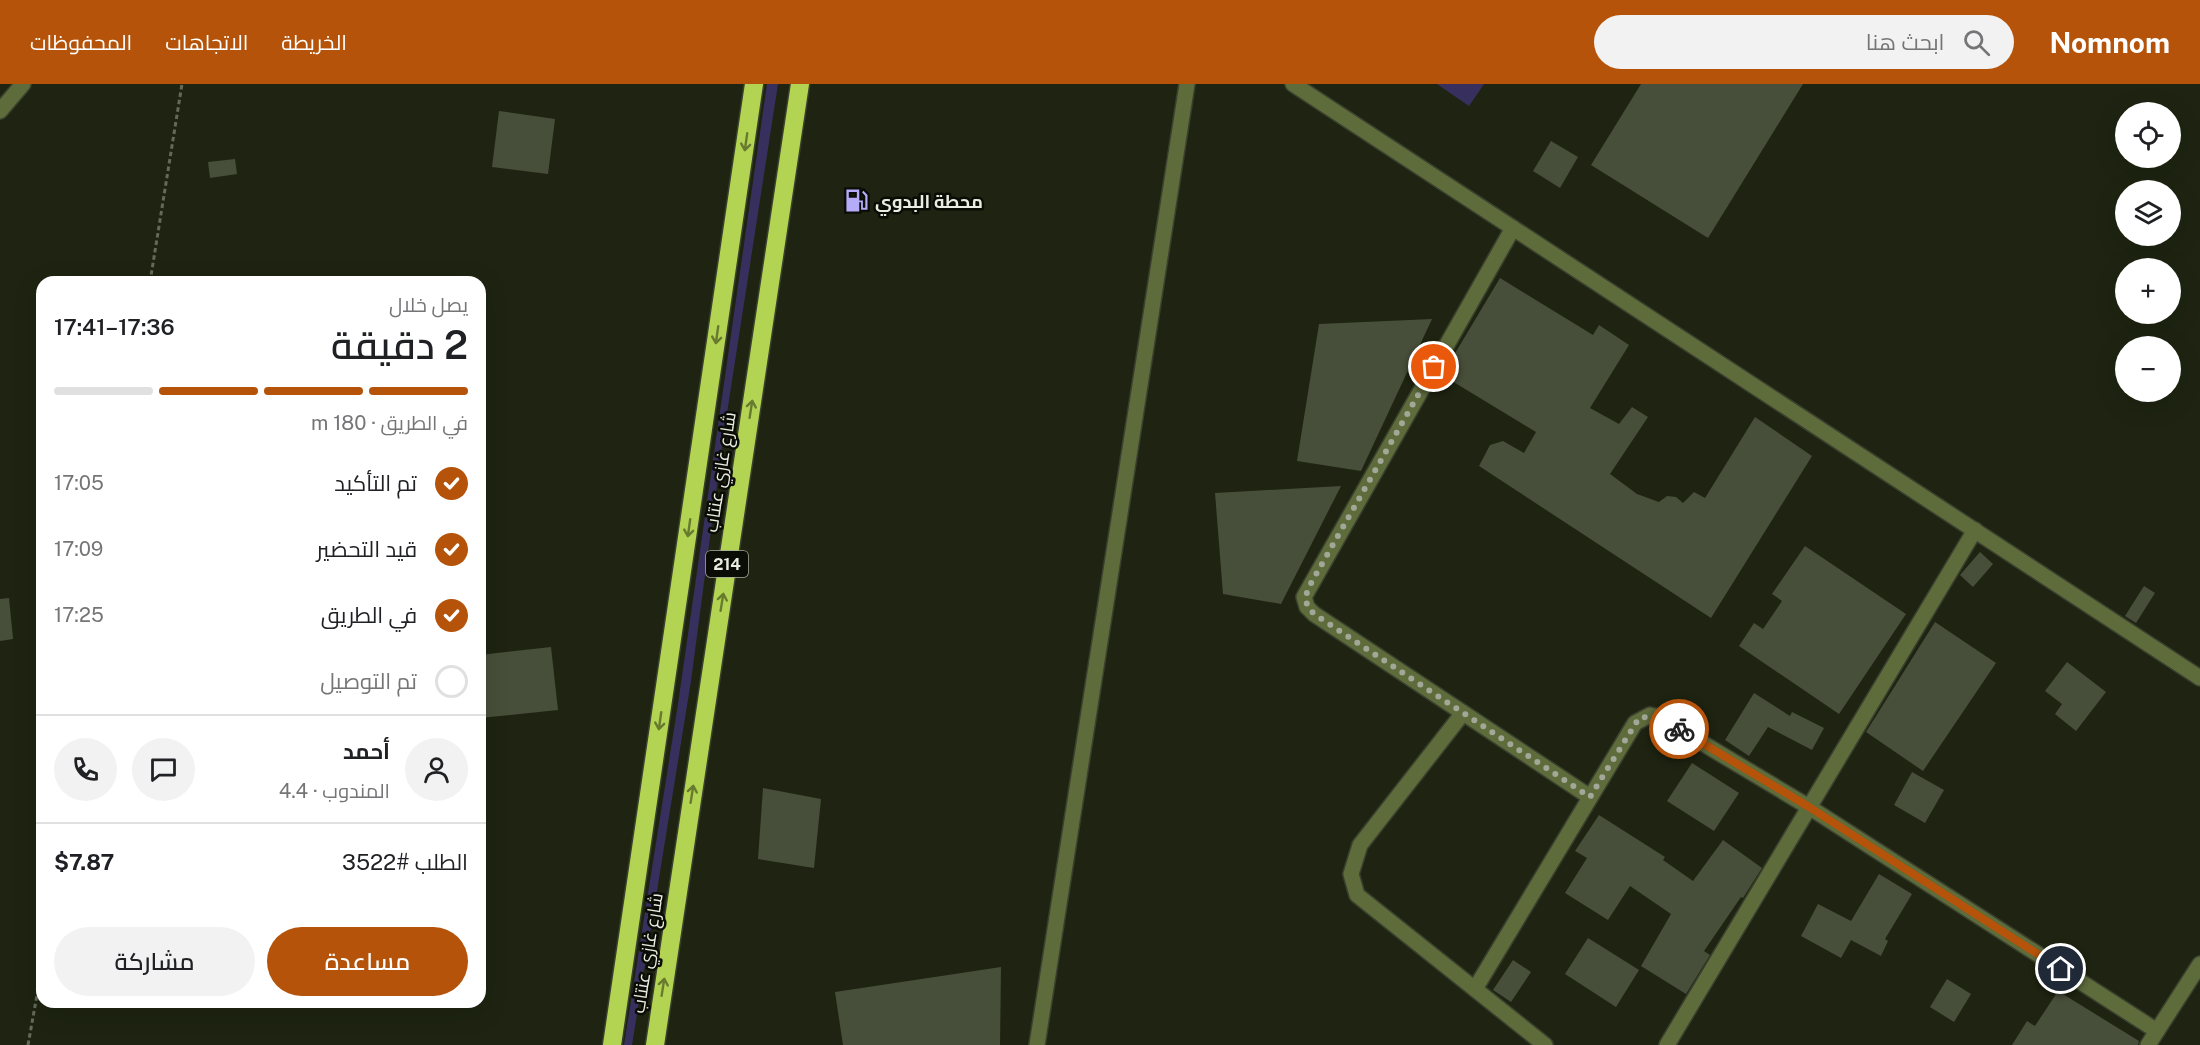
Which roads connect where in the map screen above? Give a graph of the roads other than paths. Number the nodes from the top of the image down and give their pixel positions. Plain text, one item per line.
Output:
1 (22, 84) edge
2 (754, 84) edge
3 (800, 84) edge
4 (1187, 84) edge
5 (1293, 84) edge
6 (0, 111) edge
7 (1513, 228) junction
8 (1975, 530) junction
9 (2200, 678) edge
10 (1463, 713) junction
11 (1590, 797) junction
12 (1809, 807) junction
13 (2200, 964) edge
14 (1474, 989) junction
15 (2157, 1031) junction
16 (612, 1045) edge
17 (655, 1045) edge
18 (1037, 1045) edge
19 (1545, 1045) edge
20 (1668, 1045) edge
21 (2148, 1045) edge

1 - 6 street
2 -> 16 highway, 214
17 -> 3 highway, شارع غازي عنتاب / 214
4 - 18 street
5 - 7 street
7 - 8 street
7 - 10 street
8 - 9 street
8 - 12 street
10 - 11 street
10 - 14 street
11 - 12 street
11 - 14 street
12 - 15 street
12 - 20 street
13 - 15 street
14 - 19 street
15 - 21 street

